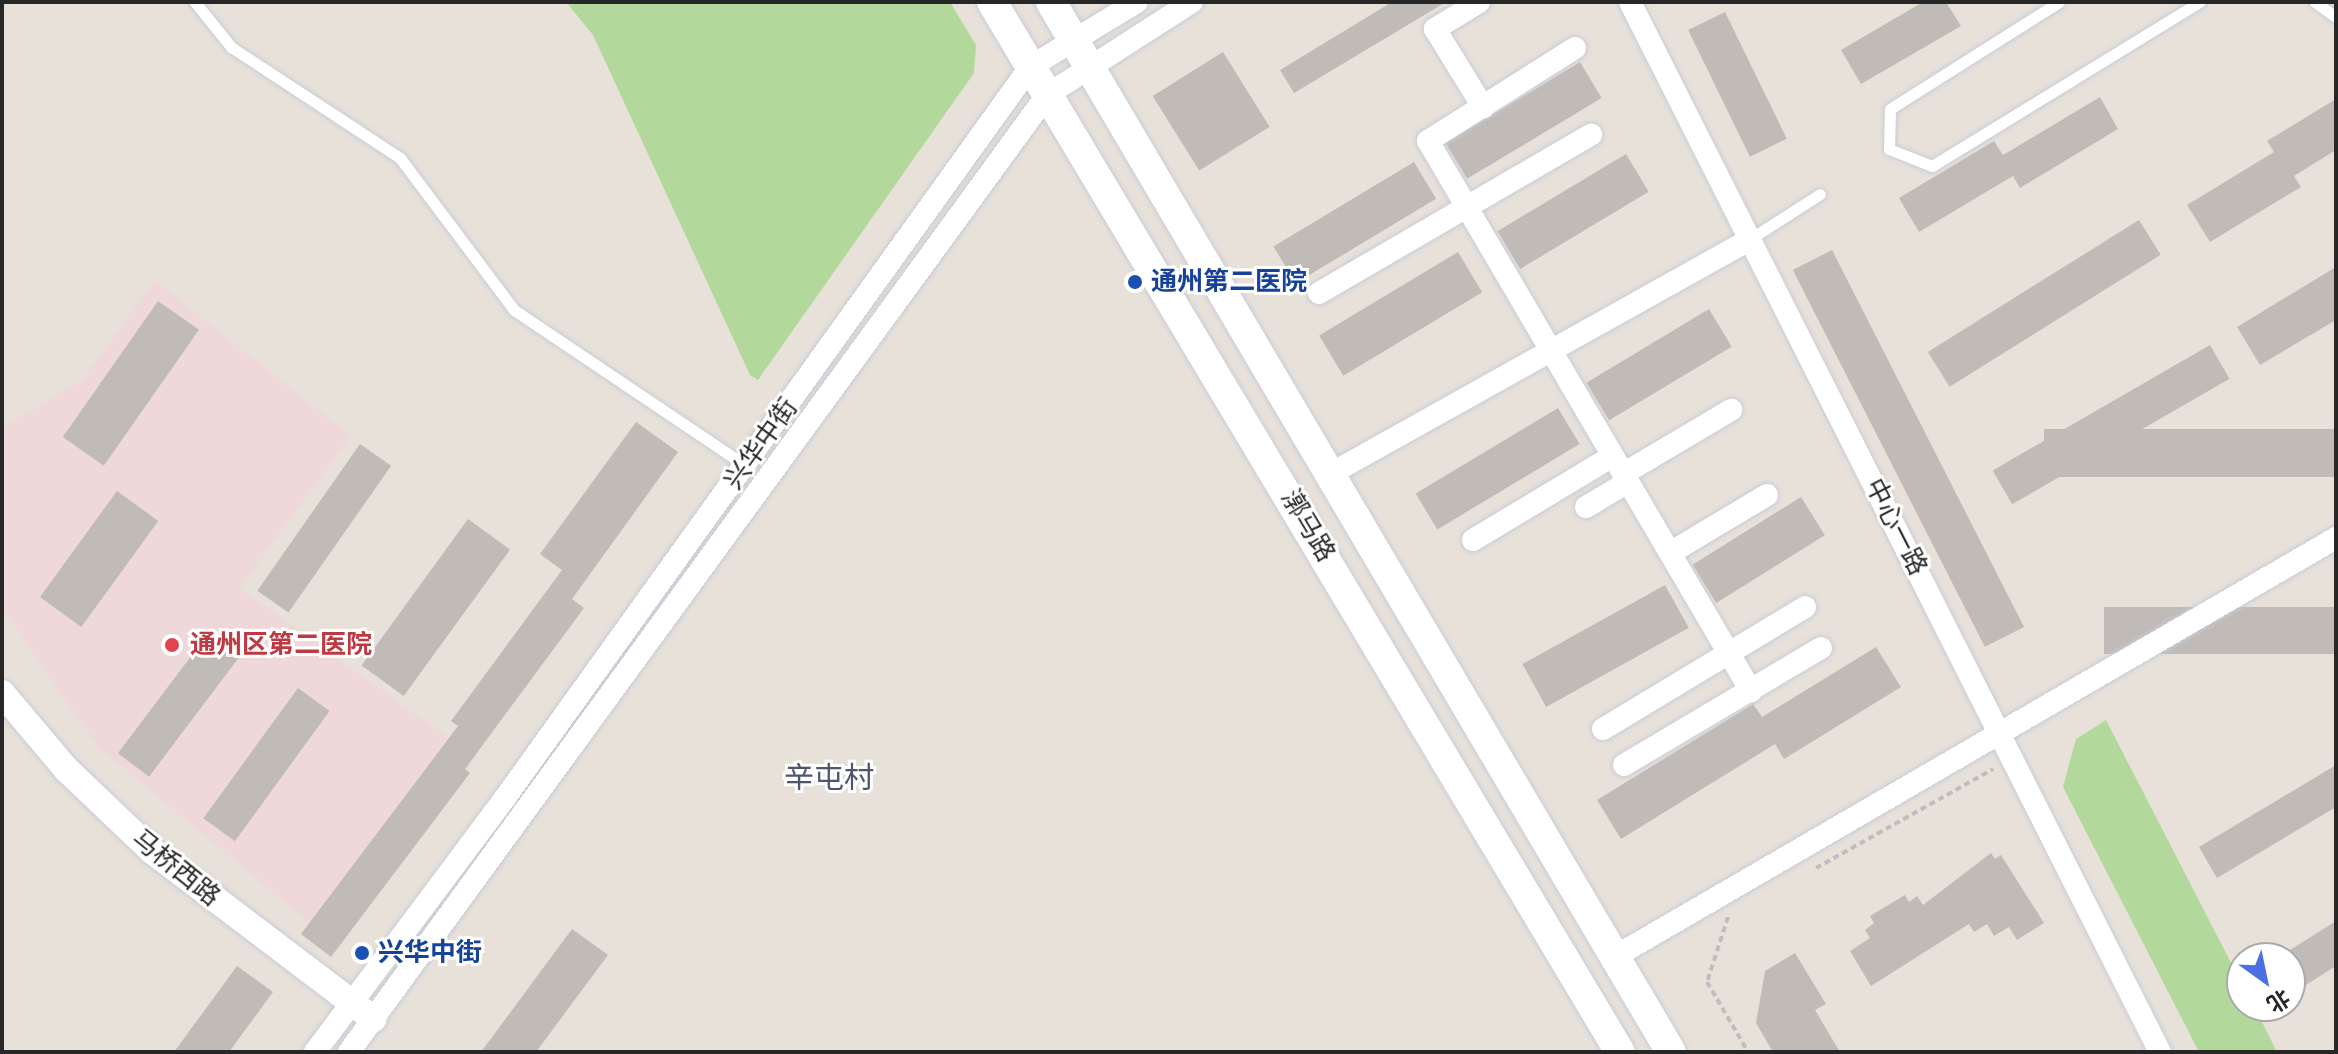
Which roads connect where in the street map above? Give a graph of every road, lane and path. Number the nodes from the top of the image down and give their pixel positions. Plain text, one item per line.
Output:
1 (195, 2) edge
2 (992, 2) edge
3 (1051, 2) edge
4 (1137, 2) edge
5 (1192, 2) edge
6 (1479, 2) edge
7 (1630, 2) edge
8 (2059, 2) edge
9 (2200, 2) edge
10 (2315, 2) edge
11 (2336, 17) edge
12 (1073, 39) junction
13 (1575, 48) dead end
14 (1088, 66) junction
15 (1030, 67) junction
16 (1047, 95) junction
17 (1483, 107) junction
18 (1591, 135) dead end
19 (1820, 194) dead end
20 (1469, 208) junction
21 (1750, 239) junction
22 (1319, 293) dead end
23 (1550, 351) junction
24 (1731, 410) dead end
25 (746, 466) junction
26 (1621, 471) junction
27 (1332, 473) junction
28 (1767, 495) dead end
29 (1586, 507) dead end
30 (2336, 538) edge
31 (1473, 540) dead end
32 (1670, 553) junction
33 (1805, 607) dead end
34 (1821, 648) dead end
35 (1729, 653) junction
36 (1751, 691) junction
37 (2, 693) edge
38 (1603, 729) dead end
39 (1999, 730) junction
40 (1624, 765) dead end
41 (2001, 783) dead end
42 (1807, 872) dead end
43 (1741, 910) dead end
44 (1616, 956) junction
45 (363, 1011) junction
46 (315, 1052) edge
47 (349, 1052) edge
48 (1620, 1052) edge
49 (1671, 1052) edge
50 (1748, 1052) edge
51 (2160, 1052) edge

1 - 25 lane
2 - 15 main road, 漷马路
3 - 12 main road, 漷马路
4 - 12 street, 兴华中街
5 - 14 street, 兴华中街
6 - 17 street
7 - 21 street, 中心一路
8 - 9 lane
10 - 11 lane
12 - 14 main road, 漷马路
12 - 15 street, 兴华中街
13 - 17 street
14 - 16 street, 兴华中街
14 - 27 main road, 漷马路
15 - 16 main road, 漷马路
15 - 25 street, 兴华中街
16 - 45 street, 兴华中街
16 - 48 main road, 漷马路
17 - 20 street
18 - 20 street
19 - 21 lane
20 - 22 street
20 - 23 street
21 - 23 street
21 - 39 street, 中心一路
23 - 26 street
23 - 27 street
24 - 26 street
25 - 45 street, 兴华中街
26 - 29 street
26 - 31 street
26 - 32 street
27 - 44 main road, 漷马路
28 - 32 street
30 - 39 street
32 - 35 street
33 - 35 street
34 - 36 street
35 - 36 street
35 - 38 street
36 - 40 street
37 - 45 street, 马桥西路
39 - 44 street
39 - 51 street, 中心一路
41 - 42 path
43 - 50 path
44 - 49 main road, 漷马路
45 - 46 street, 兴华中街
45 - 47 street, 兴华中街

